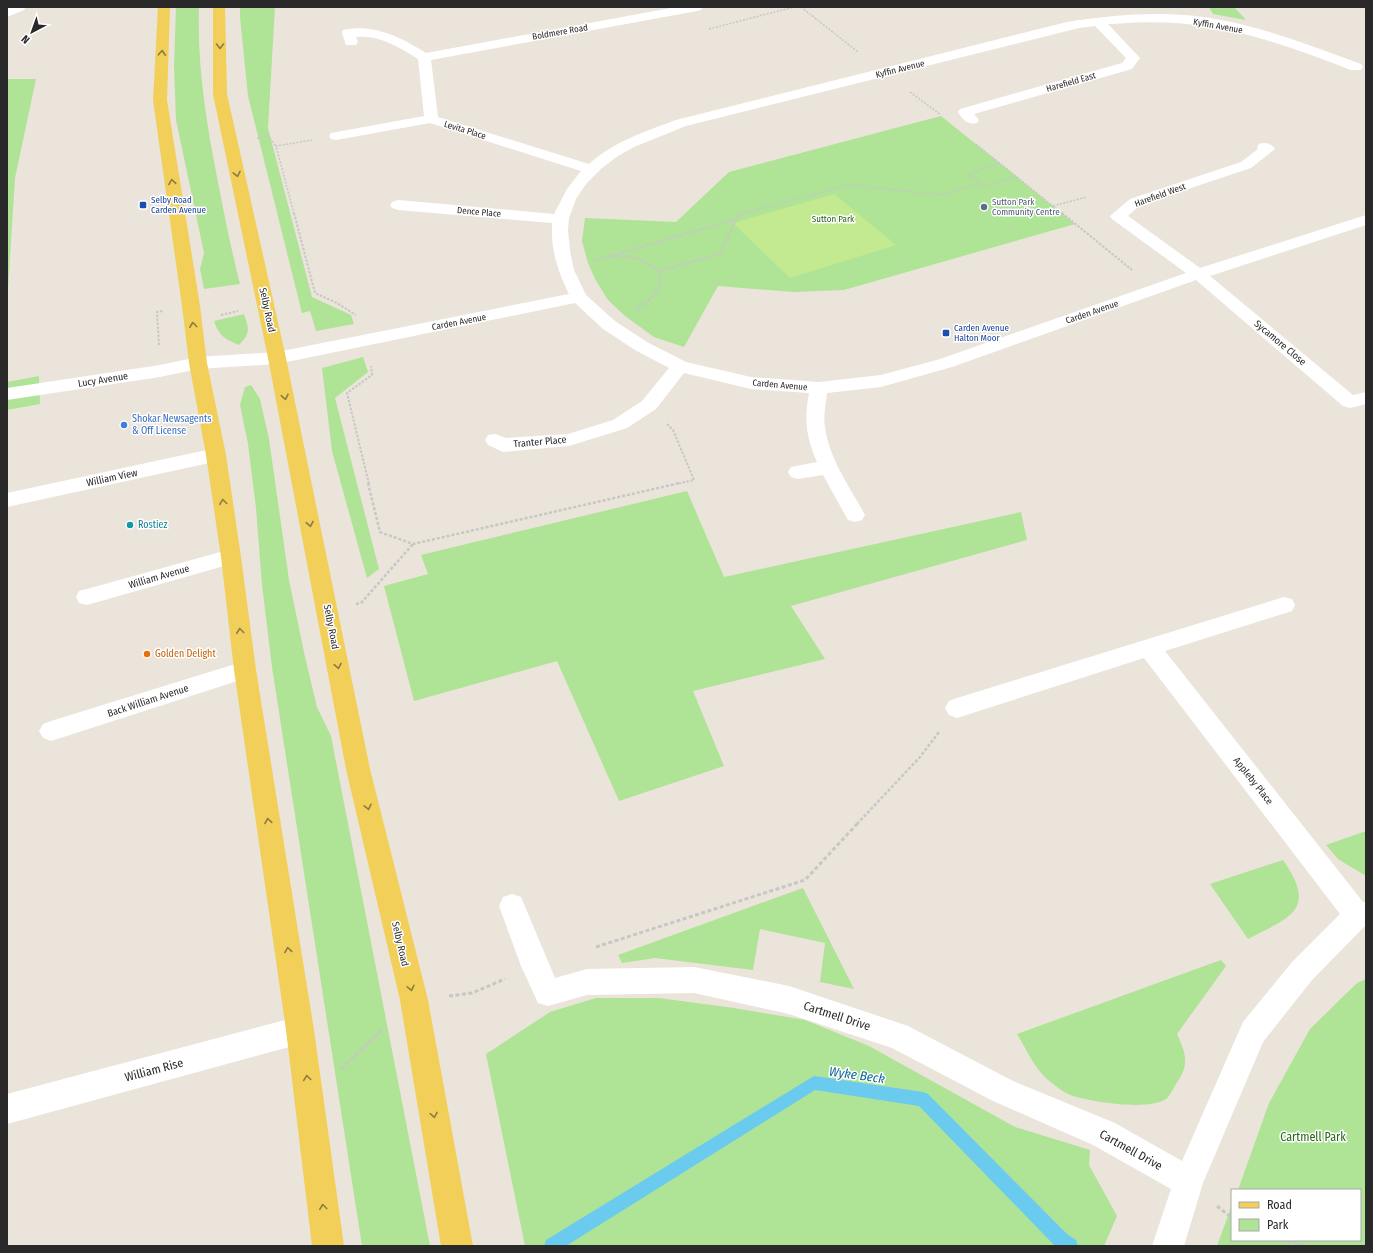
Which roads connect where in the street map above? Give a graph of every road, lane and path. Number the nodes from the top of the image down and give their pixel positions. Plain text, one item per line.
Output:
1 (20, 7) edge
2 (164, 7) edge
3 (219, 7) edge
4 (697, 7) edge
5 (801, 7) edge
6 (1181, 7) edge
7 (7, 13) edge
8 (1162, 18) junction
9 (1098, 21) junction
10 (351, 42) dead end
11 (859, 52) dead end
12 (424, 57) junction
13 (1363, 68) edge
14 (431, 119) junction
15 (972, 120) dead end
16 (336, 136) joint
17 (971, 139) dead end
18 (1264, 147) dead end
19 (1000, 163) junction
20 (590, 169) junction
21 (1017, 177) junction
22 (980, 184) junction
23 (1086, 197) dead end
24 (398, 205) dead end
25 (1053, 206) junction
26 (560, 219) junction
27 (736, 219) junction
28 (1366, 220) edge
29 (604, 258) junction
30 (566, 269) junction
31 (659, 271) junction
32 (1198, 274) junction
33 (1156, 289) junction
34 (580, 297) junction
35 (266, 304) junction
36 (191, 306) junction
37 (609, 325) junction
38 (369, 340) junction
39 (277, 358) junction
40 (198, 363) junction
41 (680, 366) junction
42 (160, 371) junction
43 (819, 388) junction
44 (7, 394) edge
45 (1366, 398) edge
46 (649, 405) junction
47 (495, 440) dead end
48 (216, 455) junction
49 (828, 467) junction
50 (798, 472) dead end
51 (7, 500) edge
52 (855, 515) dead end
53 (414, 544) junction
54 (231, 557) junction
55 (87, 597) dead end
56 (1284, 605) dead end
57 (328, 614) junction
58 (1149, 648) junction
59 (245, 670) junction
60 (957, 708) joint
61 (51, 731) dead end
62 (512, 906) dead end
63 (1361, 915) edge
64 (595, 947) dead end
65 (535, 966) junction
66 (414, 1000) junction
67 (300, 1030) junction
68 (310, 1098) junction
69 (7, 1109) edge
70 (1188, 1182) junction
71 (1287, 1241) edge
72 (328, 1246) edge
73 (457, 1246) edge
74 (1168, 1246) edge
75 (1310, 1246) edge

1 - 7 street
36 -> 2 main road
3 -> 35 main road, Selby Road
4 - 12 street, Boldmere Road
5 - 11 path
6 - 8 street
8 - 9 street, Kyffin Avenue
8 - 13 street, Kyffin Avenue
9 - 15 street, Harefield East
9 - 20 street, Kyffin Avenue
10 - 12 street
12 - 14 street
14 - 16 street, Levita Place
14 - 20 street, Levita Place
16 - 38 path
17 - 19 path
18 - 32 street, Harefield West
19 - 21 path
19 - 22 path
20 - 26 street, Kyffin Avenue
21 - 22 path
21 - 25 path
22 - 27 path
23 - 25 path
24 - 26 street, Dence Place
25 - 33 path
26 - 30 street, Kyffin Avenue
27 - 29 path
27 - 31 path
28 - 32 street, Carden Avenue
29 - 30 path
29 - 31 path
30 - 34 street, Kyffin Avenue
31 - 37 path
32 - 33 street, Carden Avenue
32 - 45 street, Sycamore Close
33 - 43 street, Carden Avenue
34 - 37 street, Carden Avenue
34 - 38 street, Carden Avenue
35 - 36 path
35 - 39 main road, Selby Road
40 -> 36 main road
36 - 42 path
37 - 41 street, Carden Avenue
38 - 39 street, Carden Avenue
38 - 53 path
39 - 40 street, Carden Avenue
39 -> 57 main road, Selby Road
40 - 42 street, Lucy Avenue
40 - 48 main road
41 - 43 street, Carden Avenue
41 - 46 street, Tranter Place
42 - 44 street, Lucy Avenue
43 - 49 street
46 - 47 street, Tranter Place
46 - 53 path
48 - 51 street, William View
54 -> 48 main road
49 - 50 street
49 - 52 street
53 - 57 path
54 - 55 street, William Avenue
59 -> 54 main road
56 - 58 street
57 -> 66 main road, Selby Road
58 - 60 street
58 - 63 street, Appleby Place
59 - 61 street, Back William Avenue
67 -> 59 main road
60 - 64 path
62 - 65 street, Cartmell Drive
63 - 70 street
65 - 66 path
65 - 70 street, Cartmell Drive
66 - 68 path
66 -> 73 main road, Selby Road
68 -> 67 main road
67 - 69 street, William Rise
72 -> 68 main road
70 - 74 street
71 - 75 path

